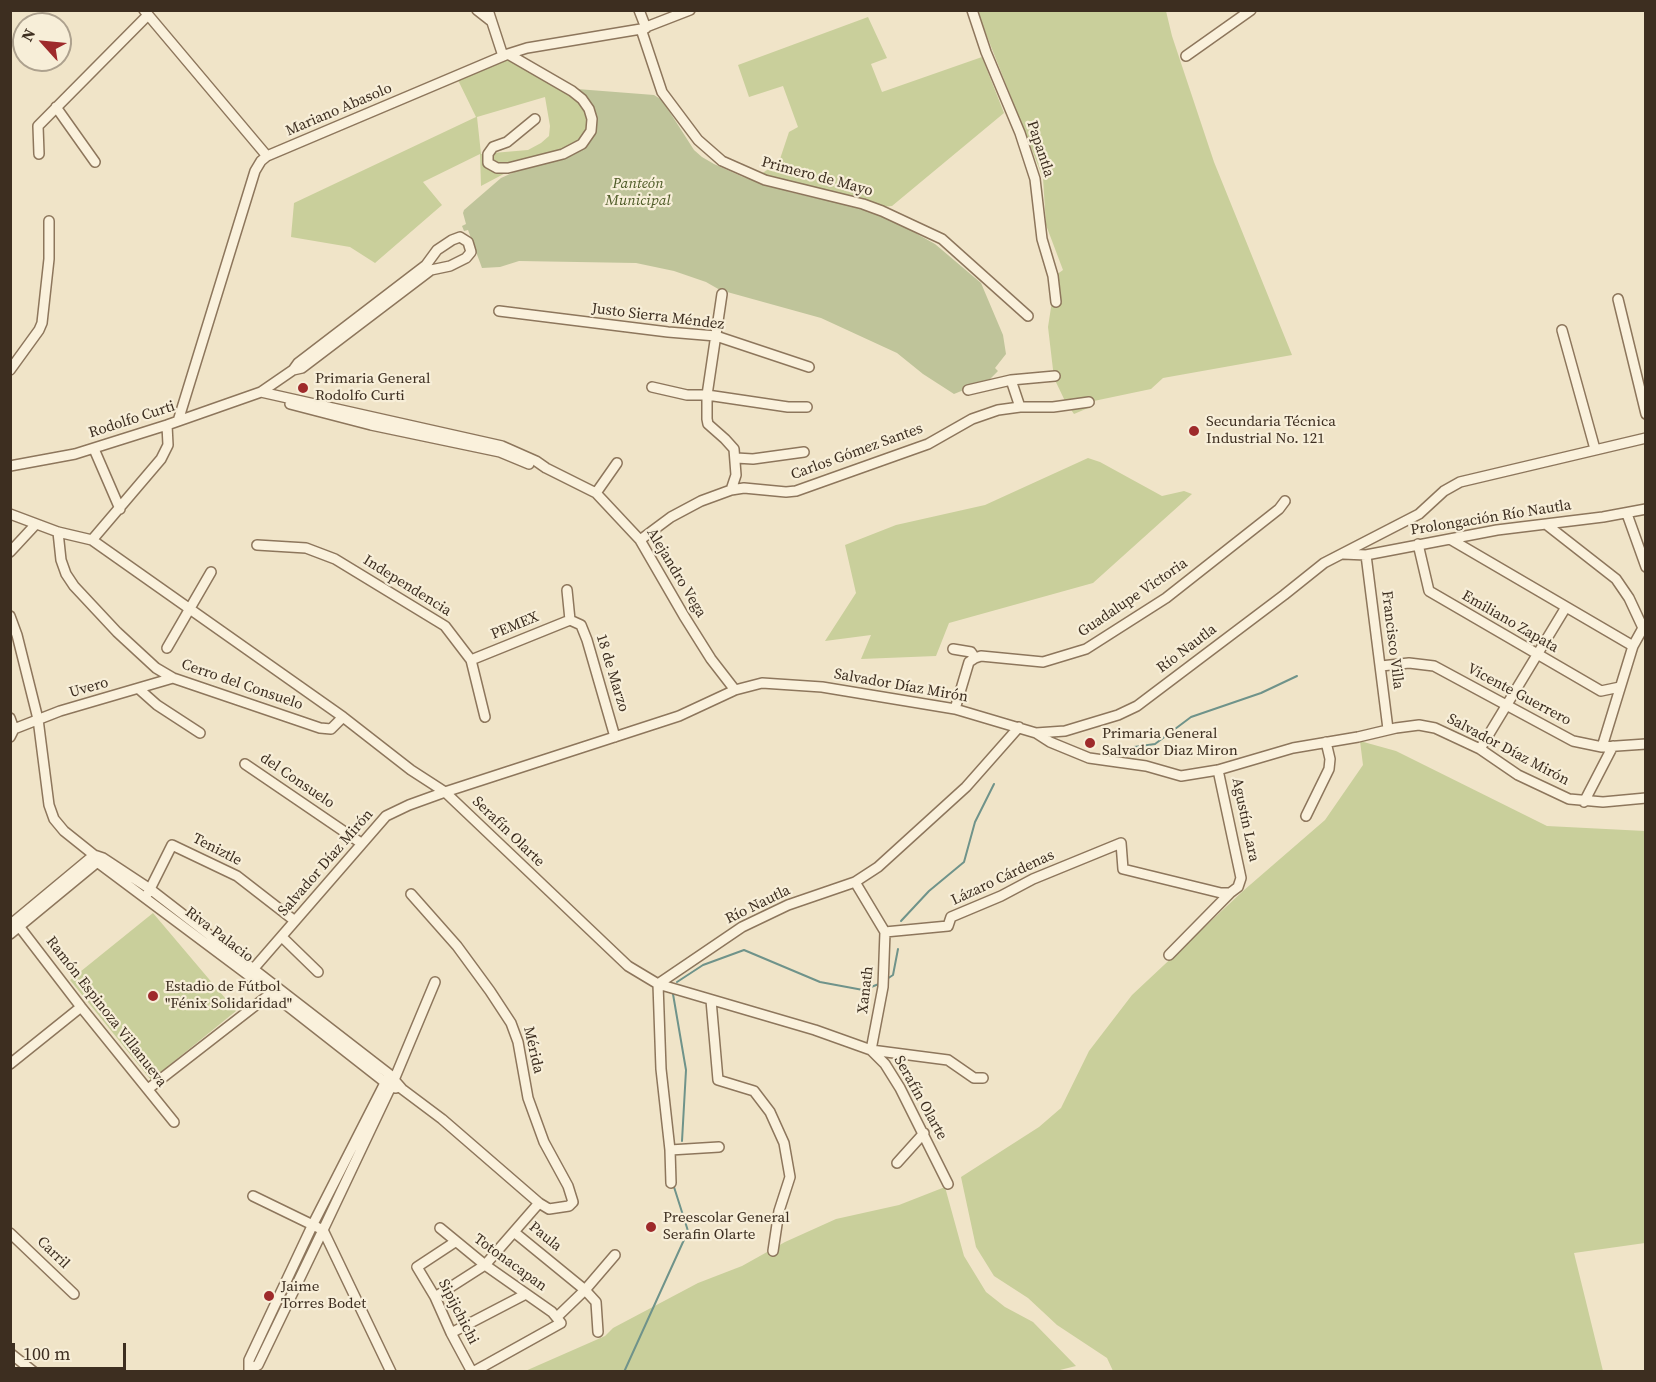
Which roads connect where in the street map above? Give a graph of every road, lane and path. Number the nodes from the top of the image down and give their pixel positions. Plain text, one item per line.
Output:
1 (477, 10) edge
2 (488, 10) edge
3 (639, 10) edge
4 (690, 10) edge
5 (972, 10) edge
6 (1251, 10) edge
7 (146, 13) edge
8 (491, 21) junction
9 (644, 28) junction
10 (505, 55) junction
11 (1186, 56) dead end
12 (56, 107) junction
13 (535, 119) dead end
14 (39, 154) dead end
15 (267, 156) junction
16 (95, 162) dead end
17 (49, 220) dead end
18 (429, 267) dead end
19 (722, 294) dead end
20 (1618, 299) dead end
21 (1056, 302) dead end
22 (500, 311) dead end
23 (1028, 316) dead end
24 (1562, 330) dead end
25 (716, 336) junction
26 (809, 367) dead end
27 (10, 370) edge
28 (1055, 376) dead end
29 (1011, 380) junction
30 (652, 387) dead end
31 (968, 390) dead end
32 (261, 392) junction
33 (706, 395) junction
34 (1089, 402) dead end
35 (1020, 406) junction
36 (807, 407) dead end
37 (1646, 414) edge
38 (178, 421) junction
39 (167, 425) junction
40 (1646, 438) edge
41 (94, 449) junction
42 (1595, 449) junction
43 (804, 452) dead end
44 (736, 458) junction
45 (617, 463) dead end
46 (10, 466) edge
47 (731, 490) junction
48 (596, 494) junction
49 (1285, 501) dead end
50 (120, 508) junction
51 (1646, 509) edge
52 (10, 514) edge
53 (1627, 514) junction
54 (36, 524) junction
55 (1547, 525) junction
56 (58, 532) junction
57 (1450, 538) junction
58 (92, 540) junction
59 (640, 540) junction
60 (1418, 544) junction
61 (257, 545) dead end
62 (10, 552) edge
63 (1341, 554) junction
64 (1366, 555) junction
65 (1646, 567) edge
66 (211, 572) dead end
67 (567, 590) dead end
68 (1566, 607) junction
69 (188, 609) junction
70 (10, 616) edge
71 (570, 620) junction
72 (1633, 646) junction
73 (167, 648) dead end
74 (953, 649) dead end
75 (1537, 655) junction
76 (975, 658) junction
77 (471, 660) junction
78 (1381, 666) junction
79 (173, 678) junction
80 (1620, 687) junction
81 (139, 689) junction
82 (735, 690) junction
83 (1507, 705) junction
84 (955, 709) junction
85 (344, 717) junction
86 (485, 717) dead end
87 (10, 718) edge
88 (38, 719) junction
89 (1019, 727) junction
90 (1388, 729) junction
91 (12, 733) edge
92 (200, 733) dead end
93 (1036, 733) junction
94 (615, 736) junction
95 (1326, 742) junction
96 (1646, 744) edge
97 (1613, 746) junction
98 (1602, 747) junction
99 (1480, 749) junction
100 (245, 764) dead end
101 (1218, 770) junction
102 (445, 792) junction
103 (1646, 798) edge
104 (1584, 802) junction
105 (1306, 816) dead end
106 (362, 843) junction
107 (98, 858) junction
108 (855, 882) junction
109 (150, 889) junction
110 (1230, 893) junction
111 (411, 894) dead end
112 (145, 898) junction
113 (295, 921) junction
114 (15, 924) edge
115 (885, 932) junction
116 (10, 934) edge
117 (282, 938) junction
118 (1169, 955) dead end
119 (250, 972) junction
120 (318, 972) dead end
121 (435, 982) dead end
122 (658, 984) junction
123 (274, 991) junction
124 (711, 1000) junction
125 (81, 1007) junction
126 (871, 1050) junction
127 (10, 1064) edge
128 (983, 1078) dead end
129 (390, 1081) junction
130 (148, 1089) junction
131 (174, 1122) dead end
132 (924, 1133) junction
133 (719, 1146) dead end
134 (670, 1150) junction
135 (897, 1164) dead end
136 (339, 1172) junction
137 (348, 1177) junction
138 (671, 1183) dead end
139 (948, 1184) dead end
140 (253, 1196) dead end
141 (539, 1203) junction
142 (549, 1209) joint
143 (313, 1224) junction
144 (440, 1228) dead end
145 (323, 1230) junction
146 (514, 1232) junction
147 (10, 1233) edge
148 (455, 1242) junction
149 (773, 1251) dead end
150 (615, 1255) dead end
151 (485, 1265) junction
152 (585, 1290) junction
153 (74, 1294) dead end
154 (526, 1294) junction
155 (435, 1297) junction
156 (559, 1320) junction
157 (598, 1332) dead end
158 (451, 1333) junction
159 (10, 1353) edge
160 (34, 1371) edge
161 (249, 1371) edge
162 (391, 1371) edge
163 (473, 1371) edge

1 - 8 street
2 - 8 street
3 - 9 street, Primero de Mayo
4 - 9 street, Mariano Abasolo
5 - 21 street, Papantla
6 - 11 street
7 - 12 street
7 - 15 street
8 - 10 street
9 - 10 street, Mariano Abasolo
9 - 23 street, Primero de Mayo
10 - 13 street
10 - 15 street, Mariano Abasolo
12 - 14 street
12 - 16 street
15 - 38 street
17 - 27 street
18 - 32 street, Rodolfo Curti
19 - 25 street
20 - 37 street
22 - 25 street, Justo Sierra Méndez
24 - 42 street
25 - 26 street, Justo Sierra Méndez
25 - 33 street
28 - 29 street
29 - 31 street
29 - 35 street
30 - 33 street
32 - 38 street, Rodolfo Curti
32 - 48 street, Alejandro Vega
33 - 36 street
33 - 44 street
34 - 35 street, Carlos Gómez Santes
35 - 47 street, Carlos Gómez Santes
38 - 39 street, Rodolfo Curti
39 - 41 street, Rodolfo Curti
39 - 50 street
40 - 42 street, Río Nautla
41 - 46 street, Rodolfo Curti
41 - 50 street
42 - 63 street, Río Nautla
43 - 44 street
44 - 47 street
45 - 48 street
47 - 59 street, Carlos Gómez Santes
48 - 59 street, Alejandro Vega
49 - 76 street, Guadalupe Victoria
50 - 58 street
51 - 53 street, Prolongación Río Nautla
52 - 54 street, Serafín Olarte
53 - 55 street, Prolongación Río Nautla
53 - 65 street
54 - 56 street, Serafín Olarte
54 - 62 street
55 - 57 street, Prolongación Río Nautla
55 - 72 street
56 - 58 street, Serafín Olarte
56 - 79 street, Cerro del Consuelo
57 - 60 street, Prolongación Río Nautla
57 - 68 street
58 - 69 street, Serafín Olarte
59 - 82 street, Alejandro Vega
60 - 64 street, Prolongación Río Nautla
60 - 75 street, Emiliano Zapata
61 - 77 street, Independencia
63 - 64 street, Prolongación Río Nautla
63 - 93 street, Río Nautla
64 - 78 street, Francisco Villa
66 - 69 street
67 - 71 street
68 - 72 street
68 - 75 street
69 - 73 street
69 - 85 street, Serafín Olarte
70 - 88 street, Riva Palacio
71 - 77 street, PEMEX
71 - 94 street, 18 de Marzo
72 - 80 street
74 - 76 street
75 - 80 street, Emiliano Zapata
75 - 83 street
76 - 84 street
77 - 86 street, Independencia
78 - 83 street, Vicente Guerrero
78 - 90 street, Francisco Villa
79 - 81 street, Uvero
79 - 85 street, Cerro del Consuelo
80 - 98 street
81 - 88 street, Uvero
81 - 92 street
82 - 84 street, Salvador Díaz Mirón
82 - 94 street, Salvador Díaz Mirón
83 - 98 street, Vicente Guerrero
83 - 99 street
84 - 89 street, Salvador Díaz Mirón
85 - 102 street, Serafín Olarte
87 - 91 street
88 - 91 street, Uvero
88 - 107 street, Riva Palacio
89 - 93 street, Salvador Díaz Mirón
89 - 108 street, Río Nautla
90 - 95 street, Salvador Díaz Mirón
90 - 99 street, Salvador Díaz Mirón
93 - 101 street, Salvador Díaz Mirón
94 - 102 street, Salvador Díaz Mirón
95 - 101 street, Salvador Díaz Mirón
95 - 105 street
96 - 97 street, Vicente Guerrero
97 - 98 street, Vicente Guerrero
97 - 104 street
99 - 104 street, Salvador Díaz Mirón
100 - 106 street, del Consuelo
101 - 110 street, Agustín Lara
102 - 106 street, Salvador Díaz Mirón
102 - 122 street, Serafín Olarte
103 - 104 street, Salvador Díaz Mirón
106 - 113 street, Salvador Díaz Mirón
107 - 109 street, Riva Palacio
107 - 112 street, Riva Palacio
107 - 114 street
108 - 115 street
108 - 122 street, Río Nautla
109 - 112 street, Teniztle
109 - 113 street, Teniztle
109 - 119 street, Riva Palacio
110 - 115 street, Lázaro Cárdenas
110 - 118 street, Agustín Lara
111 - 142 street, Mérida
112 - 119 street, Riva Palacio
113 - 117 street, Salvador Díaz Mirón
114 - 116 street
114 - 125 street, Ramón Espinoza Villanueva
115 - 126 street, Xanath
117 - 119 street, Salvador Díaz Mirón
117 - 120 street
119 - 123 street, Riva Palacio
121 - 129 street
122 - 124 street, Serafín Olarte
122 - 134 street
123 - 129 street, Riva Palacio
123 - 130 street
124 - 126 street, Serafín Olarte
124 - 149 street
125 - 127 street
125 - 130 street, Ramón Espinoza Villanueva
126 - 128 street
126 - 132 street, Serafín Olarte
129 - 136 street
129 - 137 street
129 - 141 street, Riva Palacio
130 - 131 street, Ramón Espinoza Villanueva
132 - 135 street
132 - 139 street, Serafín Olarte
133 - 134 street
134 - 138 street
136 - 137 street
136 - 143 street
137 - 145 street
140 - 143 street
141 - 142 street, Riva Palacio
141 - 146 street, Paula
143 - 145 street
143 - 161 street
144 - 148 street, Totonacapan
145 - 161 street
145 - 162 street
146 - 151 street
146 - 152 street, Paula
147 - 153 street, Carril
148 - 151 street, Totonacapan
148 - 155 street, Sipijchichi
150 - 152 street
151 - 154 street, Totonacapan
151 - 155 street
152 - 156 street
152 - 157 street, Paula
154 - 156 street, Totonacapan
154 - 158 street
155 - 158 street, Sipijchichi
156 - 163 street
158 - 163 street, Sipijchichi
159 - 160 street

